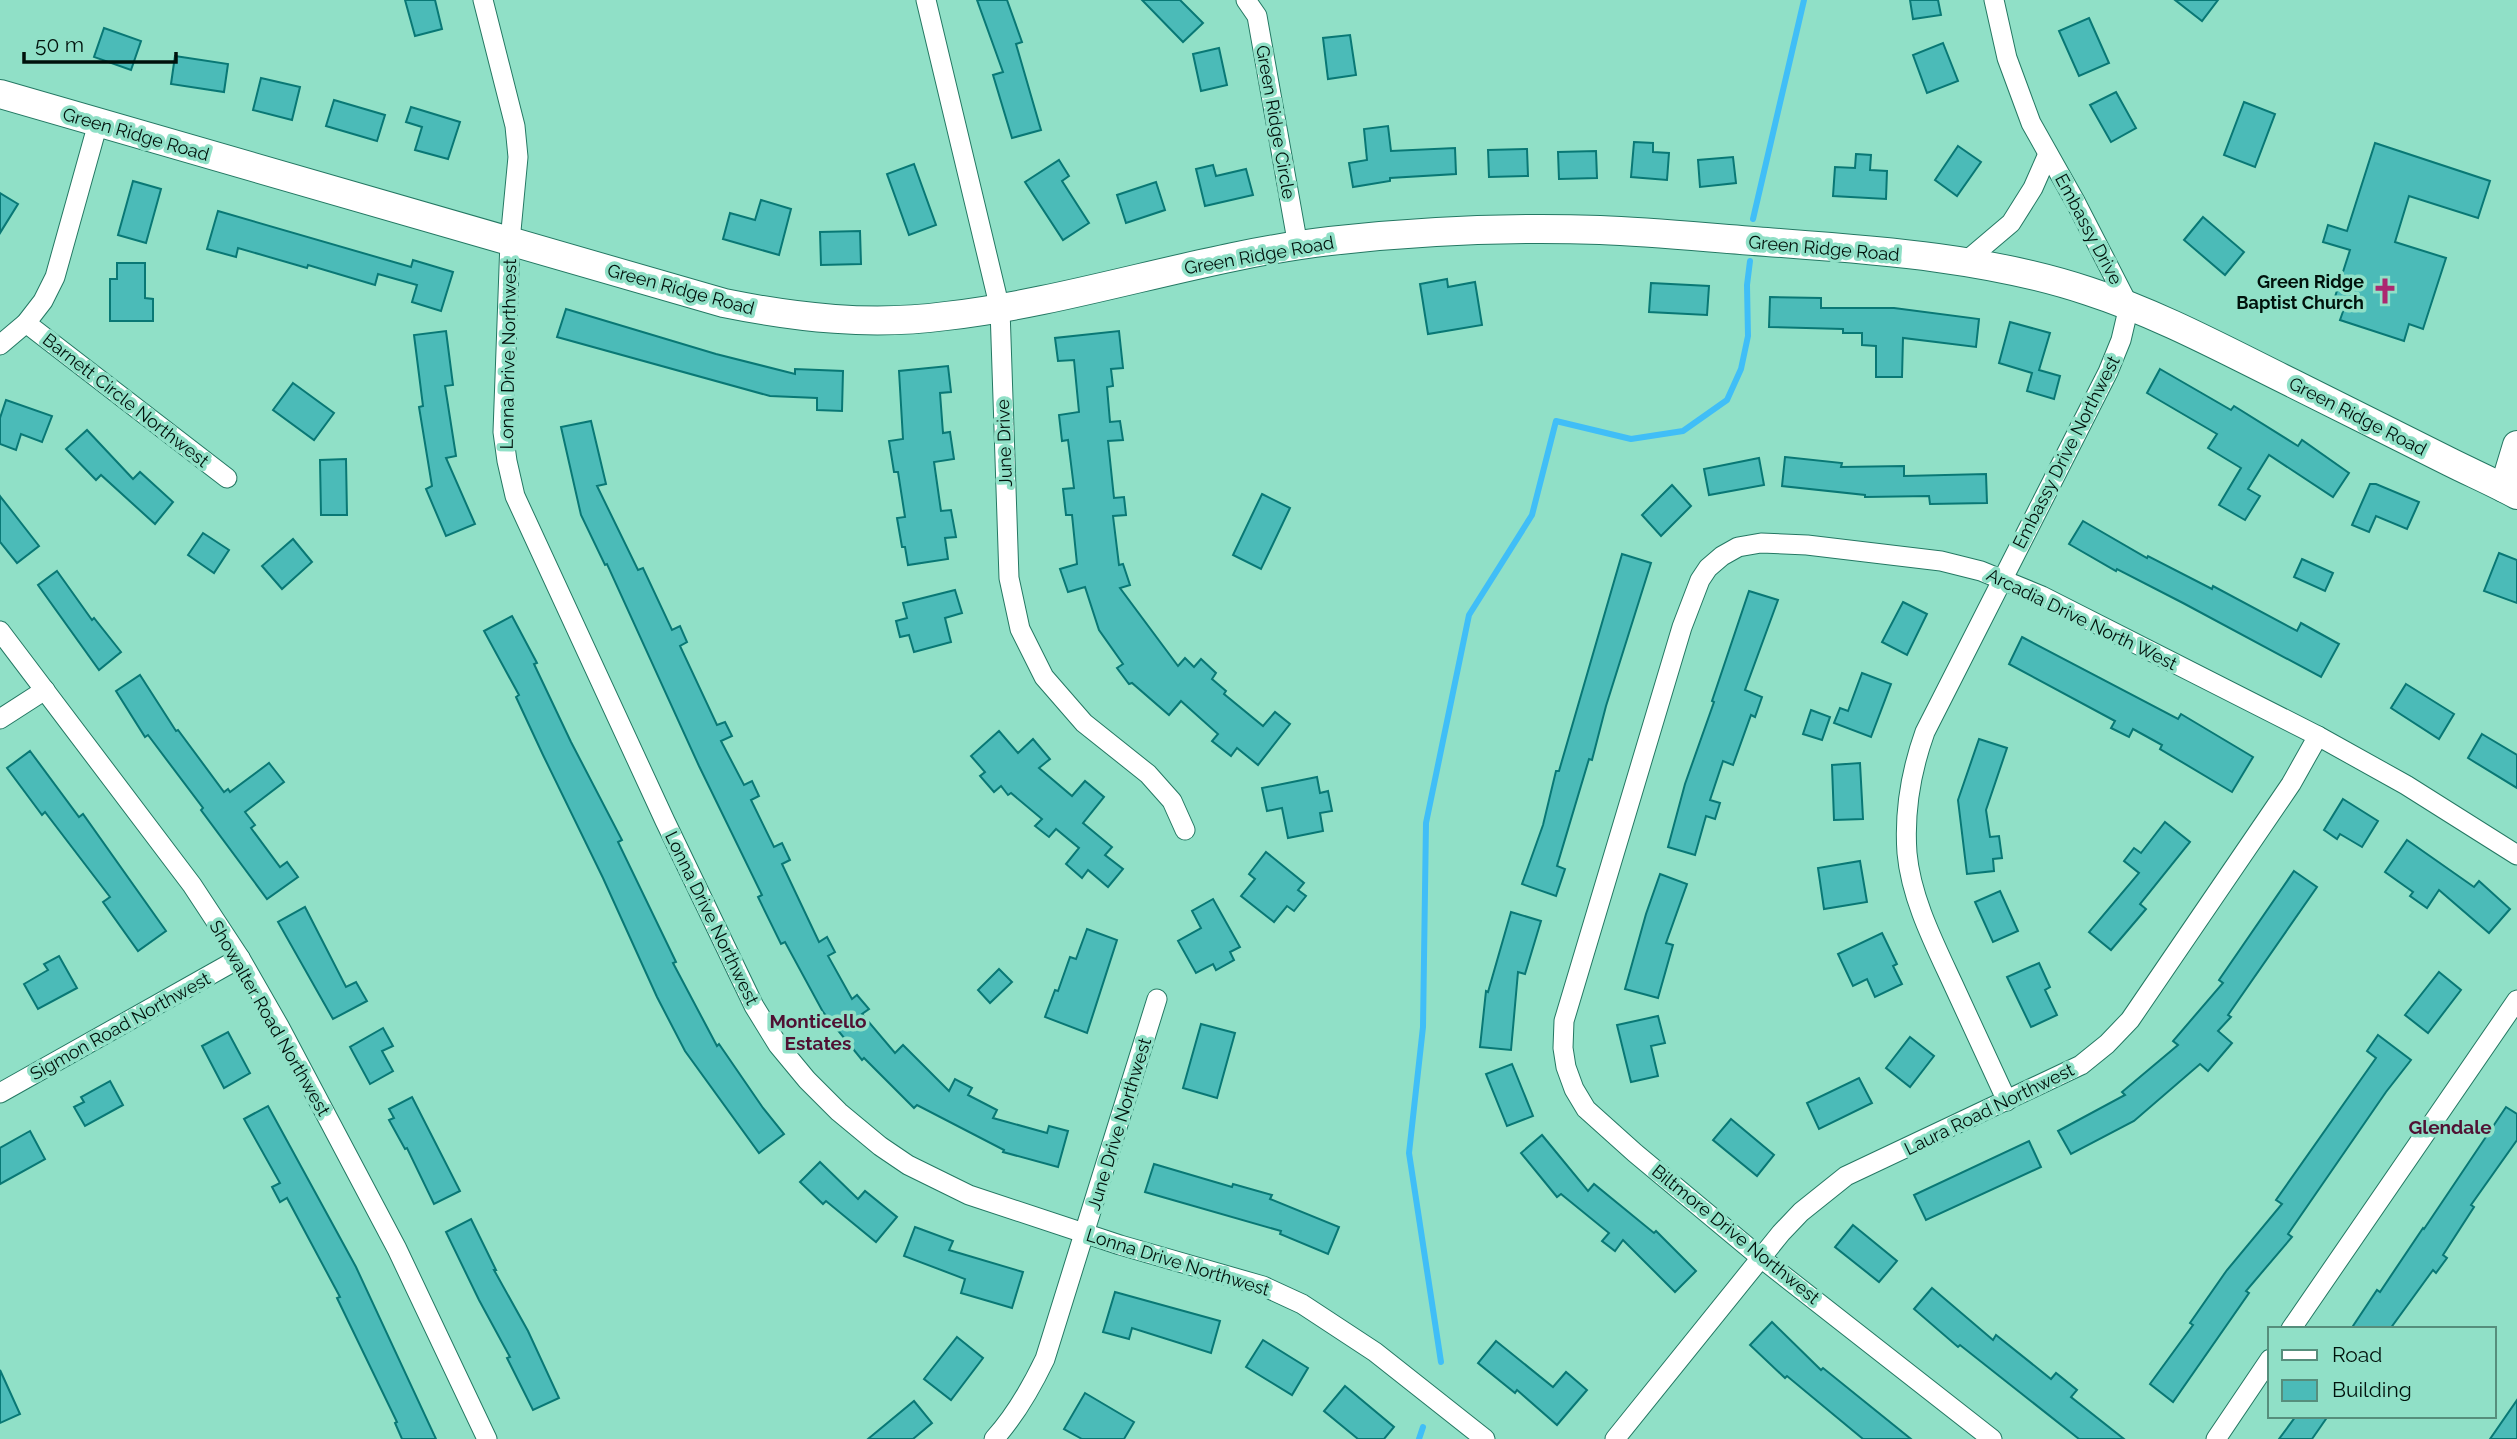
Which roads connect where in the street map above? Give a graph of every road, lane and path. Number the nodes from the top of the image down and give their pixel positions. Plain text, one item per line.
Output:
1 (483, 0) edge
2 (926, 0) edge
3 (1246, 0) edge
4 (1994, 0) edge
5 (0, 94) edge
6 (98, 123) junction
7 (2048, 153) junction
8 (510, 241) junction
9 (1298, 246) junction
10 (1965, 262) junction
11 (2129, 306) junction
12 (1000, 309) junction
13 (26, 323) junction
14 (0, 345) edge
15 (2517, 445) edge
16 (227, 478) dead end
17 (2511, 491) edge
18 (2003, 578) junction
19 (0, 631) edge
20 (45, 691) junction
21 (0, 719) edge
22 (2318, 736) junction
23 (1185, 830) dead end
24 (2517, 855) edge
25 (240, 958) junction
26 (1574, 983) joint
27 (1157, 999) dead end
28 (2517, 1000) edge
29 (0, 1093) edge
30 (2007, 1101) junction
31 (1085, 1233) junction
32 (1761, 1258) junction
33 (2292, 1327) edge
34 (2268, 1362) edge
35 (487, 1439) edge
36 (994, 1439) edge
37 (1485, 1439) edge
38 (1615, 1439) edge
39 (1992, 1439) edge
40 (2216, 1439) edge

1 - 8 street, Lonna Drive Northwest
2 - 12 street, June Drive
3 - 9 street, Green Ridge Circle
4 - 7 street, Embassy Drive
5 - 6 street, Green Ridge Road
6 - 8 street, Green Ridge Road
6 - 13 street
7 - 10 street, Embassy Drive
7 - 11 street, Embassy Drive
8 - 12 street, Green Ridge Road
8 - 31 street, Lonna Drive Northwest
9 - 10 street, Green Ridge Road
9 - 12 street, Green Ridge Road
10 - 11 street, Green Ridge Road
11 - 17 street, Green Ridge Road
11 - 18 street, Embassy Drive Northwest
12 - 23 street, June Drive
13 - 14 street
13 - 16 street, Barnett Circle Northwest
15 - 17 street
18 - 22 street, Arcadia Drive North West
18 - 26 street, Arcadia Drive North West
18 - 30 street, Embassy Drive Northwest
19 - 20 street, Showalter Road Northwest
20 - 21 street
20 - 25 street, Showalter Road Northwest
22 - 24 street, Arcadia Drive North West
22 - 30 street, Laura Road Northwest
25 - 29 street, Sigmon Road Northwest
25 - 35 street, Showalter Road Northwest
26 - 32 street, Biltmore Drive Northwest
27 - 31 street, June Drive Northwest
28 - 33 street
30 - 32 street, Laura Road Northwest
31 - 36 street, June Drive Northwest
31 - 37 street, Lonna Drive Northwest
32 - 38 street, Laura Road Northwest
32 - 39 street, Biltmore Drive Northwest
34 - 40 street

